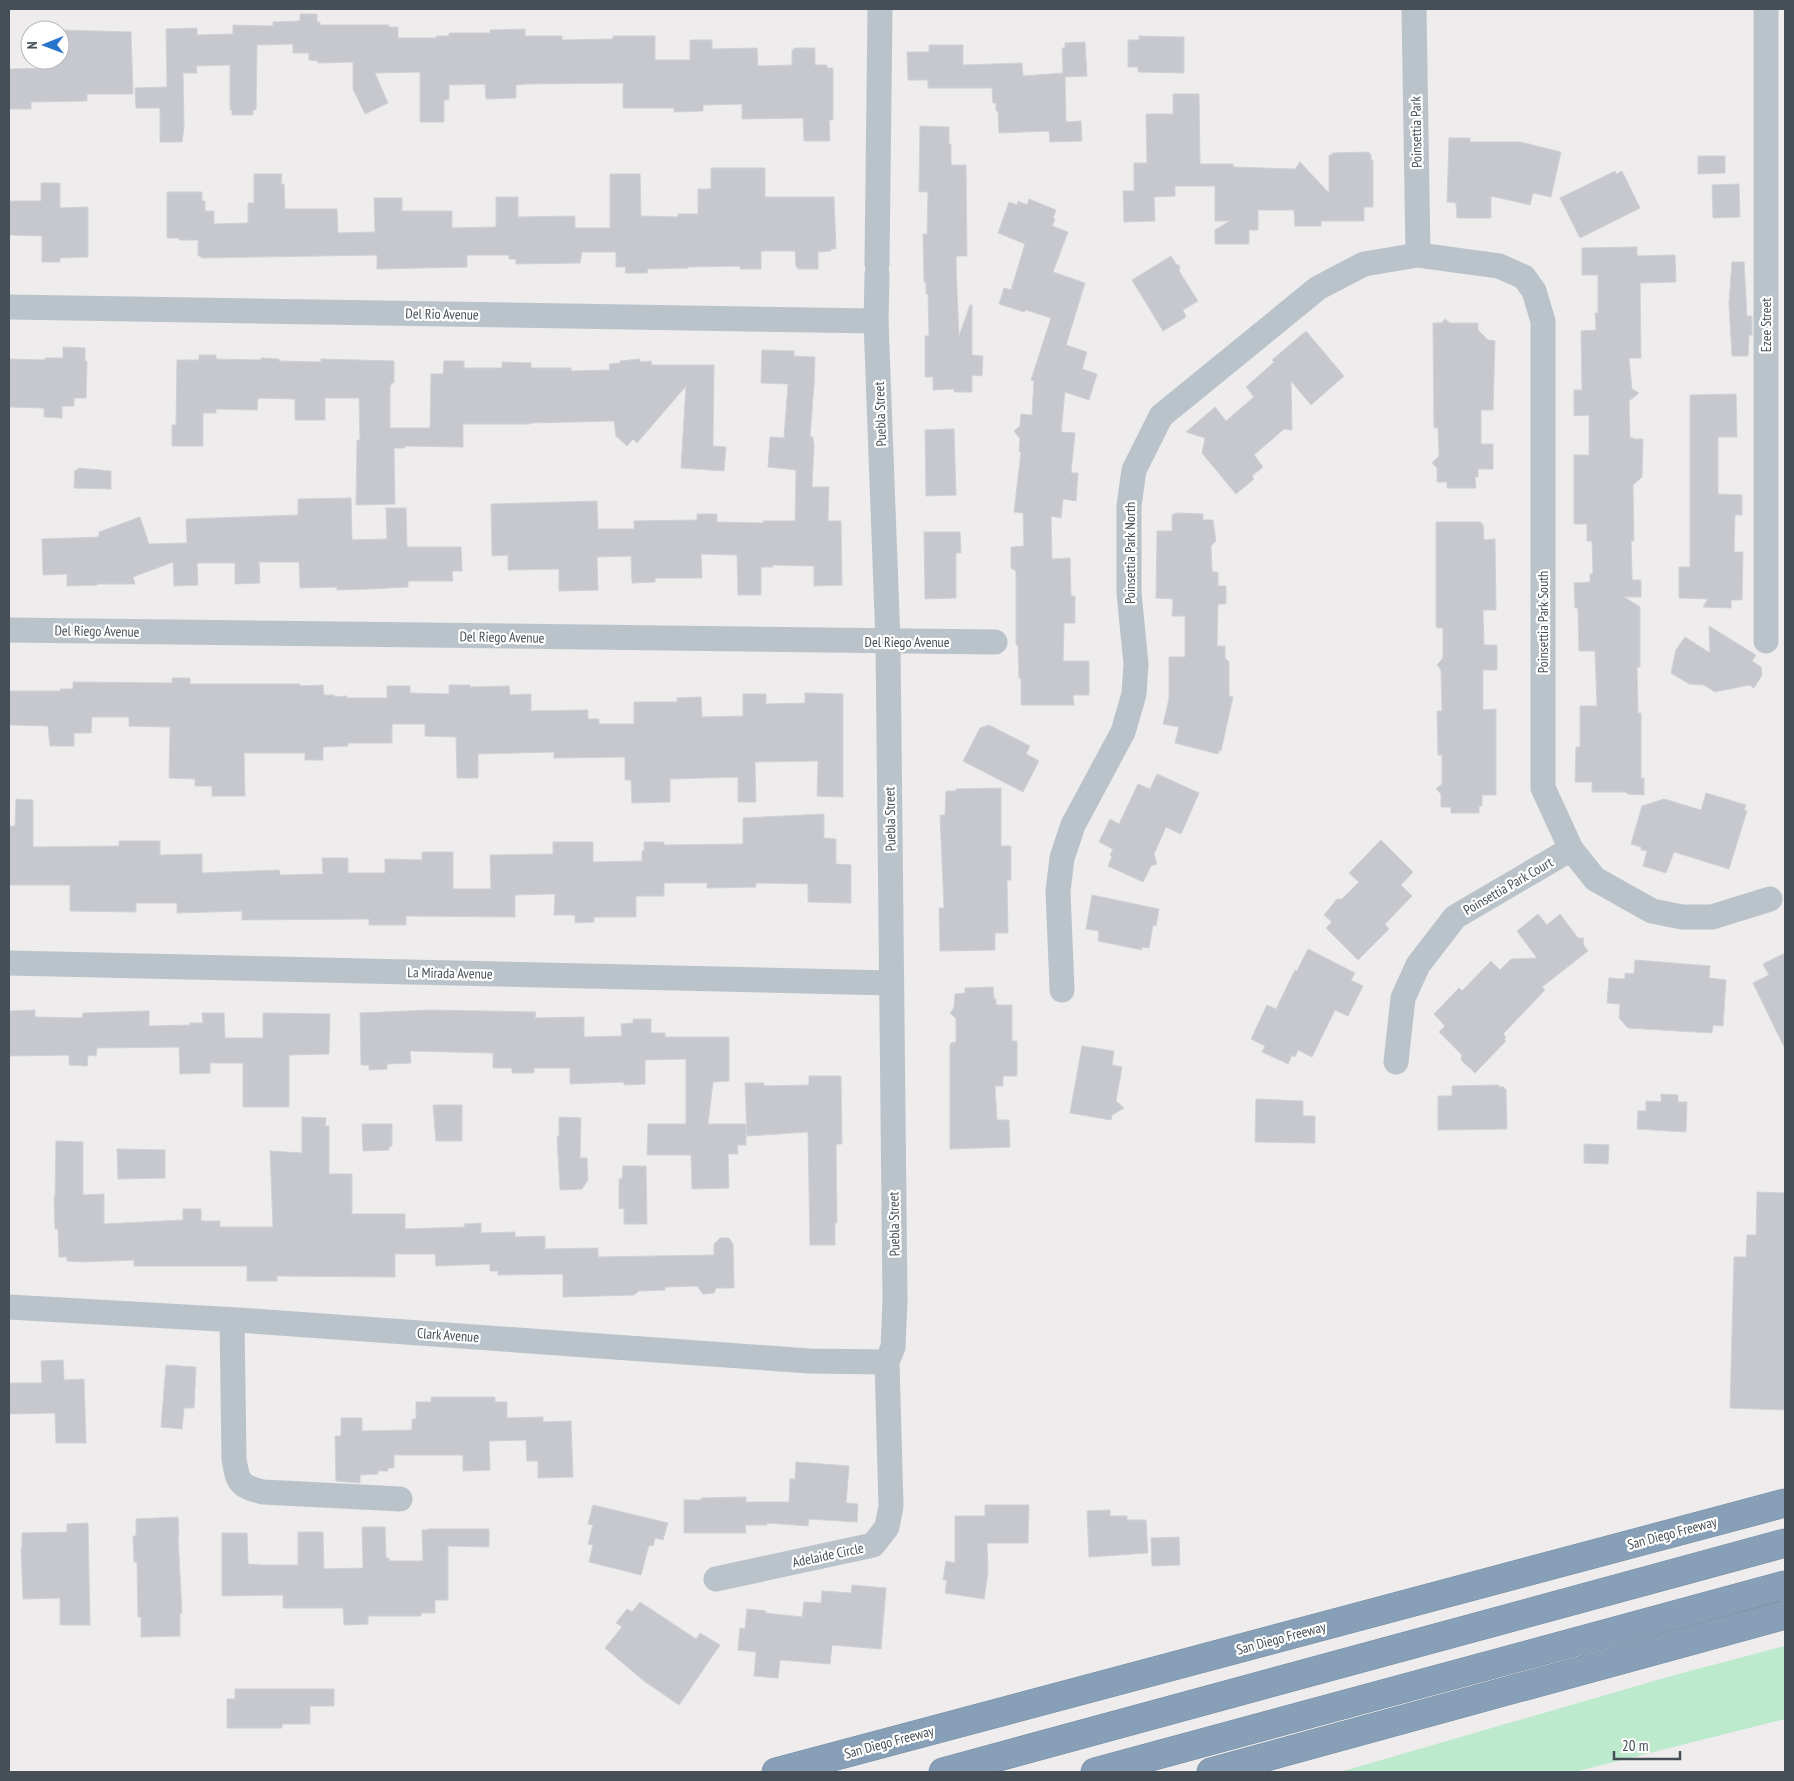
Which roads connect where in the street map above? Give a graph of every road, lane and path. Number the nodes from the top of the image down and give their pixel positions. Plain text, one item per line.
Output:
1 (880, 9) edge
2 (1414, 9) edge
3 (1766, 9) edge
4 (1418, 255) junction
5 (9, 307) edge
6 (876, 321) junction
7 (9, 630) edge
8 (1766, 640) dead end
9 (888, 642) junction
10 (996, 642) dead end
11 (1571, 849) junction
12 (1770, 900) dead end
13 (9, 962) edge
14 (891, 983) junction
15 (1062, 990) dead end
16 (1396, 1062) dead end
17 (9, 1307) edge
18 (232, 1320) junction
19 (887, 1362) junction
20 (400, 1499) dead end
21 (1785, 1503) edge
22 (1785, 1543) edge
23 (716, 1579) dead end
24 (1785, 1585) edge
25 (1785, 1615) edge
26 (776, 1772) edge
27 (943, 1772) edge
28 (1095, 1772) edge
29 (1211, 1772) edge

1 - 6 street, Puebla Street
2 - 4 street, Poinsettia Park
3 - 8 street, Ezee Street
4 - 11 street, Poinsettia Park South
4 - 15 street, Poinsettia Park North
5 - 6 street, Del Rio Avenue
6 - 9 street, Puebla Street
7 - 9 street, Del Riego Avenue
9 - 10 street, Del Riego Avenue
9 - 14 street, Puebla Street
11 - 12 street, Poinsettia Park South
11 - 16 street, Poinsettia Park Court
13 - 14 street, La Mirada Avenue
14 - 19 street, Puebla Street
17 - 18 street, Clark Avenue
18 - 19 street, Clark Avenue
18 - 20 street
19 - 23 street, Adelaide Circle
21 - 26 highway, San Diego Freeway
22 - 27 highway
24 - 28 highway
25 - 29 highway

